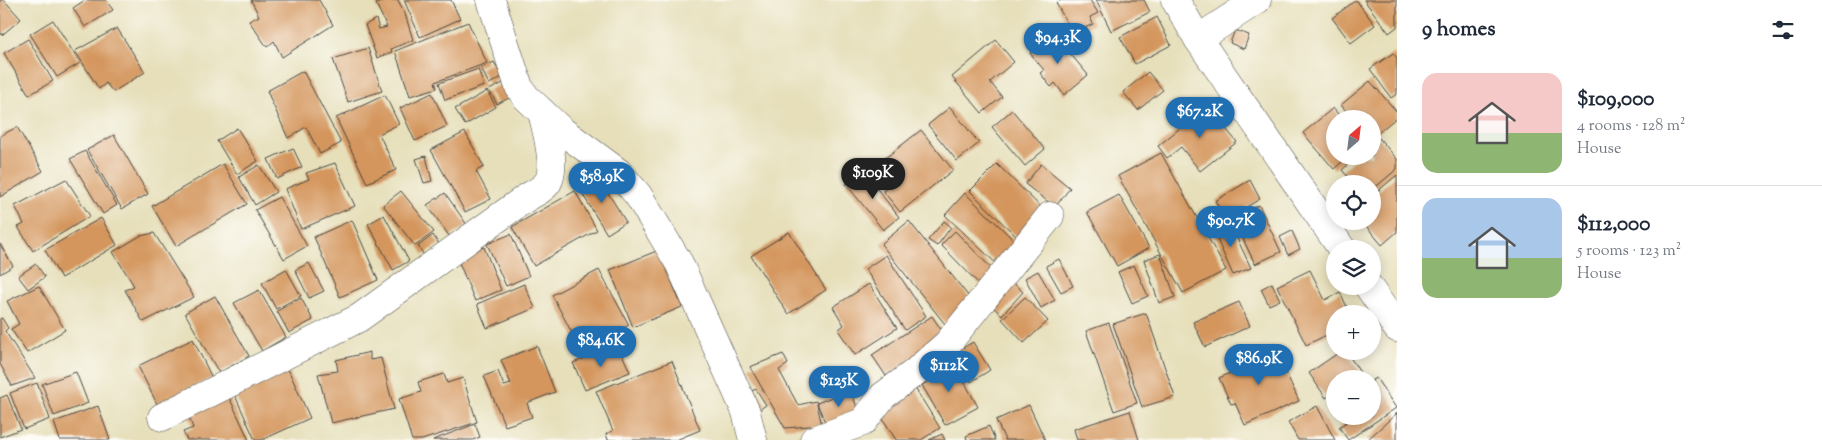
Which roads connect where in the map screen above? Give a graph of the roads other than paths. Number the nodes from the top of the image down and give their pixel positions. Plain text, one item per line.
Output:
1 (491, 0) edge
2 (1174, 0) edge
3 (1257, 0) edge
4 (1198, 40) junction
5 (542, 112) junction
6 (1050, 216) dead end
7 (1336, 240) edge
8 (1374, 295) edge
9 (1397, 328) edge
10 (162, 417) dead end
11 (868, 431) edge
12 (753, 440) edge
13 (814, 440) edge

1 - 5 street
2 - 4 street
3 - 4 street
4 - 7 street
5 - 10 street
5 - 12 street
6 - 11 street
8 - 9 street
11 - 13 street

